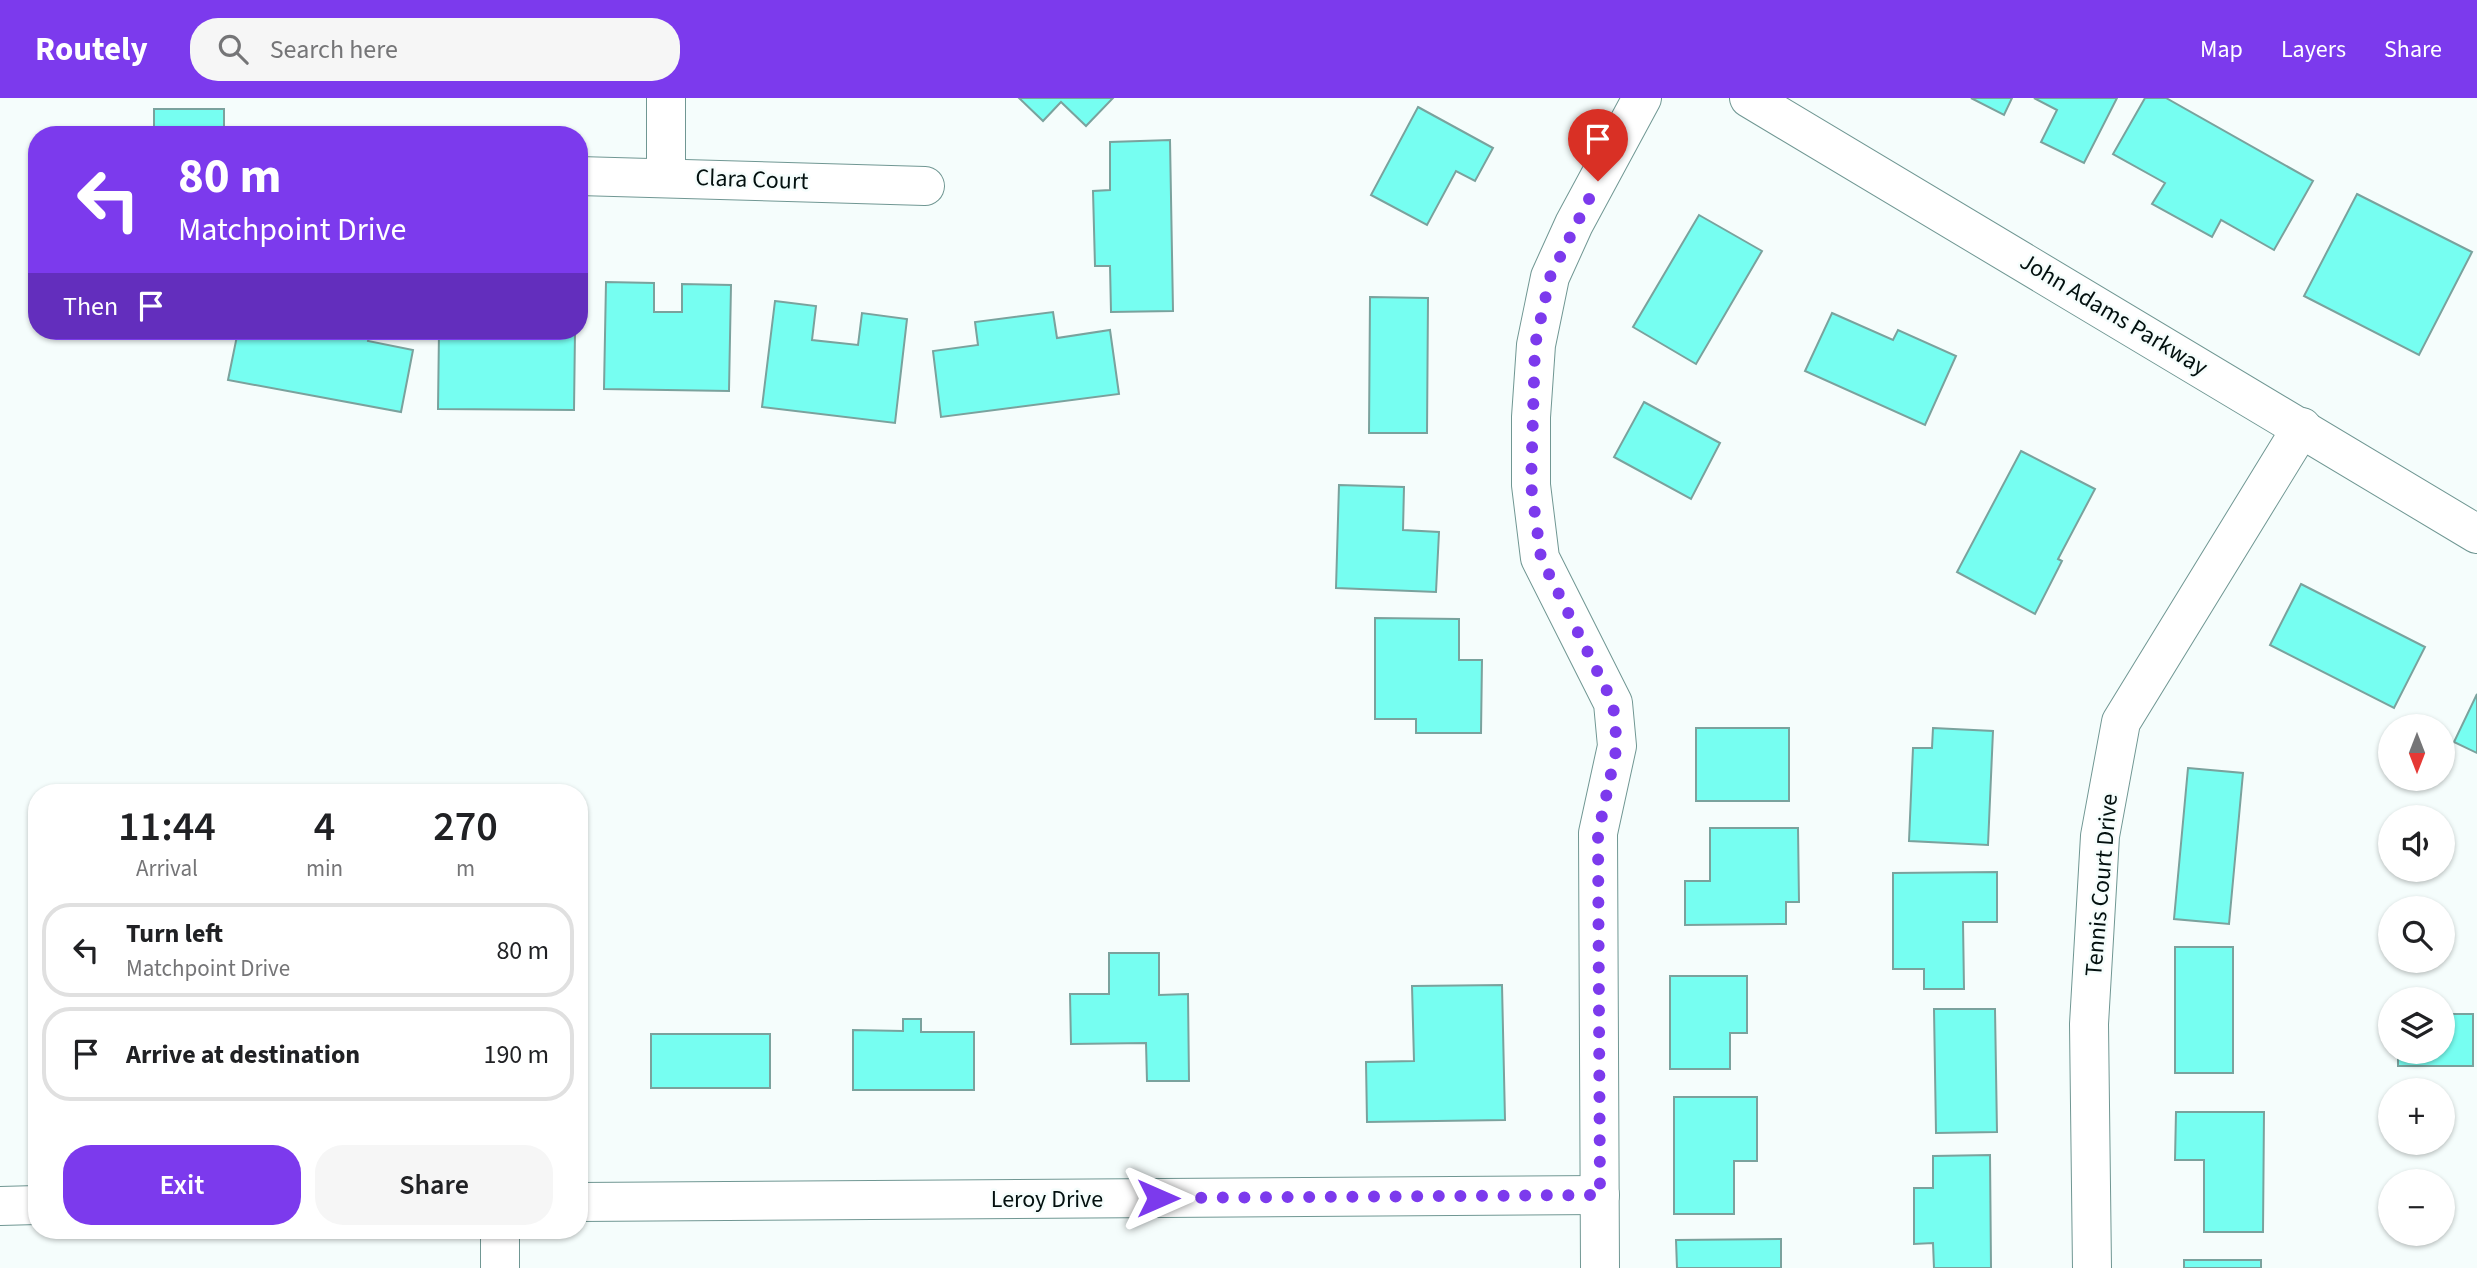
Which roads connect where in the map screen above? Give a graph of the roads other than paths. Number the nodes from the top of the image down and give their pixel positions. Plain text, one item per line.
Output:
1 (666, 98) edge
2 (1642, 98) edge
3 (1749, 98) edge
4 (588, 176) edge
5 (666, 176) junction
6 (925, 186) dead end
7 (2302, 427) junction
8 (2477, 534) edge
9 (1600, 1195) junction
10 (588, 1202) edge
11 (28, 1205) edge
12 (0, 1206) edge
13 (500, 1239) edge
14 (500, 1268) edge
15 (1600, 1268) edge
16 (2092, 1268) edge

1 - 5 street
2 - 9 street
3 - 7 street, John Adams Parkway
4 - 5 street, Clara Court
5 - 6 street, Clara Court
7 - 8 street, John Adams Parkway
7 - 16 street, Tennis Court Drive
9 - 10 street, Leroy Drive
9 - 15 street
11 - 12 street
13 - 14 street

